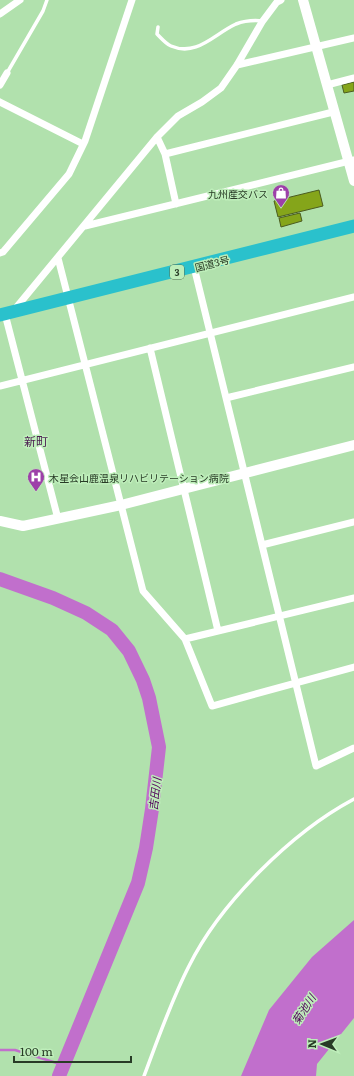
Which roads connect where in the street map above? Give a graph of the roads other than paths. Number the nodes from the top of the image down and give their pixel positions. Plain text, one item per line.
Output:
1 (20, 0) edge
2 (47, 0) edge
3 (132, 0) edge
4 (281, 0) edge
5 (303, 0) edge
6 (0, 14) edge
7 (263, 21) junction
8 (158, 27) dead end
9 (354, 38) edge
10 (317, 46) junction
11 (237, 65) junction
12 (7, 73) joint
13 (354, 78) edge
14 (0, 84) edge
15 (327, 85) junction
16 (0, 102) edge
17 (334, 112) junction
18 (157, 137) junction
19 (83, 144) junction
20 (165, 154) junction
21 (351, 161) edge
22 (354, 181) edge
23 (176, 204) junction
24 (85, 226) junction
25 (354, 226) edge
26 (0, 253) edge
27 (58, 258) junction
28 (194, 267) junction
29 (354, 297) edge
30 (68, 299) junction
31 (6, 314) edge
32 (210, 334) junction
33 (150, 348) junction
34 (85, 365) junction
35 (354, 367) edge
36 (22, 381) junction
37 (0, 386) edge
38 (226, 398) junction
39 (354, 445) edge
40 (244, 473) junction
41 (184, 489) junction
42 (121, 505) junction
43 (58, 519) junction
44 (0, 521) edge
45 (354, 522) edge
46 (262, 545) junction
47 (354, 598) edge
48 (280, 616) junction
49 (218, 631) junction
50 (185, 639) junction
51 (354, 667) edge
52 (296, 682) junction
53 (354, 748) edge
54 (354, 799) edge
55 (144, 1076) edge

1 - 6 street
2 - 12 lane
3 - 19 street
4 - 7 street
5 - 10 street
7 - 8 lane
7 - 11 street
9 - 10 street
10 - 11 street
10 - 15 street
11 - 18 street
12 - 14 street
13 - 15 street
15 - 17 street
16 - 19 street
17 - 20 street
17 - 21 street
18 - 20 street
18 - 24 street
19 - 26 street
20 - 23 street
21 - 22 street
21 - 23 street
23 - 24 street
24 - 27 street
25 - 28 highway, 国道3号 / 3
27 - 30 street
27 - 31 street
28 - 30 highway, 国道3号 / 3
28 - 32 street
29 - 32 street
30 - 31 highway, 国道3号 / 3
30 - 34 street
31 - 36 street
32 - 33 street
32 - 38 street
33 - 34 street
33 - 41 street
34 - 36 street
34 - 42 street
35 - 38 street
36 - 37 street
36 - 43 street
38 - 40 street
39 - 40 street
40 - 41 street
40 - 46 street
41 - 42 street
41 - 49 street
42 - 43 street
42 - 50 street
43 - 44 street
45 - 46 street
46 - 48 street
47 - 48 street
48 - 49 street
48 - 52 street
49 - 50 street
50 - 52 street
51 - 52 street
52 - 53 street
54 - 55 lane

